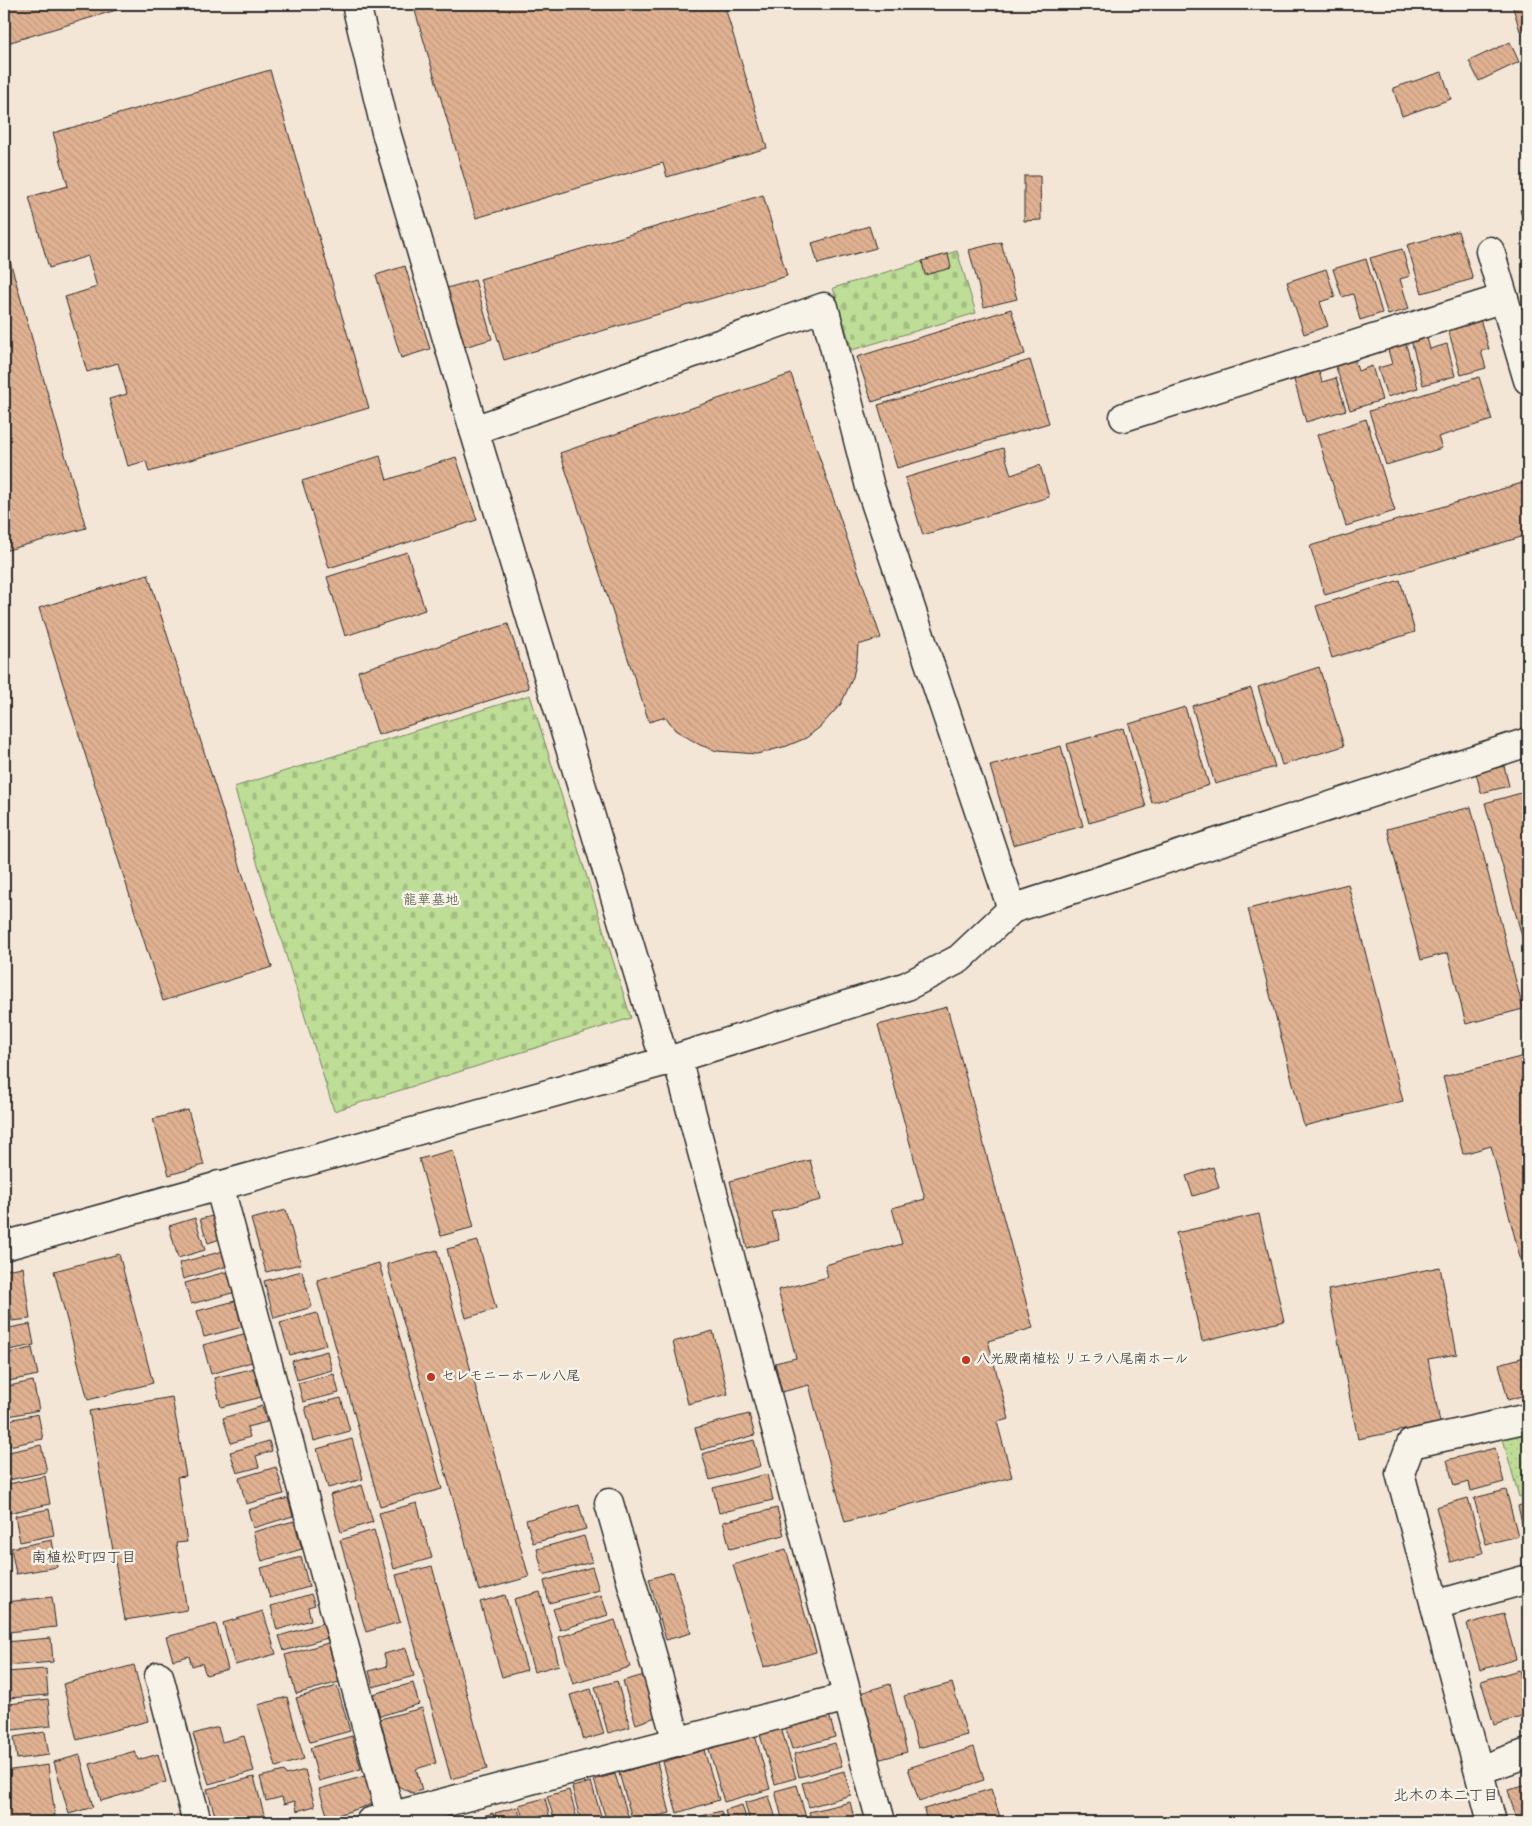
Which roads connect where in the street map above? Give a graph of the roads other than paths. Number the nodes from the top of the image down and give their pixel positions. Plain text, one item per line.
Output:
1 (356, 4) edge
2 (1490, 251) dead end
3 (1504, 298) junction
4 (1528, 380) edge
5 (1124, 417) dead end
6 (474, 430) junction
7 (1528, 742) edge
8 (1012, 909) junction
9 (671, 1060) junction
10 (219, 1185) junction
11 (4, 1246) edge
12 (1528, 1418) edge
13 (609, 1503) dead end
14 (1528, 1579) edge
15 (1436, 1606) junction
16 (159, 1676) dead end
17 (848, 1697) junction
18 (677, 1742) junction
19 (1528, 1753) edge
20 (1479, 1770) junction
21 (381, 1820) edge
22 (197, 1822) edge
23 (881, 1822) edge
24 (1492, 1822) edge

1 - 6 street
2 - 3 street
3 - 4 street
3 - 5 street
6 - 8 street
6 - 9 street
7 - 8 street
8 - 9 street
9 - 10 street
9 - 17 street
10 - 11 street
10 - 21 street
12 - 15 street
13 - 18 street
14 - 15 street
15 - 20 street
16 - 22 street
17 - 18 street
17 - 23 street
18 - 21 street
19 - 20 street
20 - 24 street

